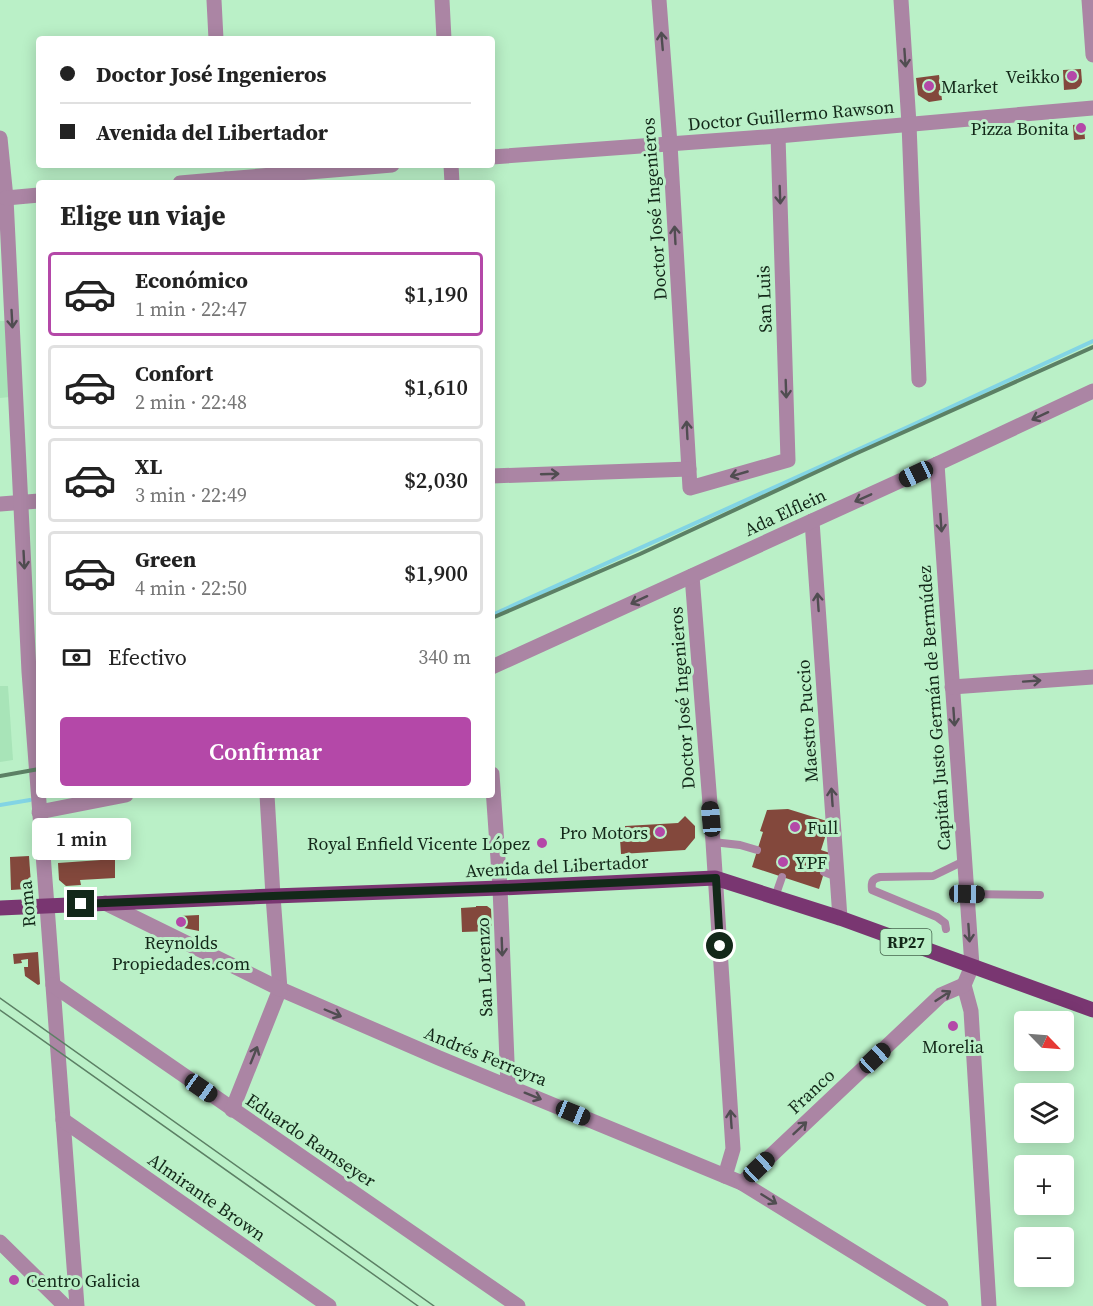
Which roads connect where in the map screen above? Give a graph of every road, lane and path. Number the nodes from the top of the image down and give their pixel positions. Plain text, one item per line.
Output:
1 (214, 0) edge
2 (442, 0) edge
3 (659, 0) edge
4 (901, 0) edge
5 (1089, 0) edge
6 (216, 36) edge
7 (444, 36) edge
8 (1093, 55) edge
9 (1093, 108) edge
10 (909, 124) junction
11 (778, 136) junction
12 (0, 138) edge
13 (670, 144) junction
14 (495, 157) edge
15 (347, 168) edge
16 (226, 176) edge
17 (200, 180) edge
18 (36, 195) edge
19 (3, 198) edge
20 (919, 380) dead end
21 (1093, 391) edge
22 (937, 464) junction
23 (689, 469) junction
24 (495, 476) edge
25 (690, 488) joint
26 (36, 501) edge
27 (22, 502) junction
28 (0, 504) edge
29 (812, 521) junction
30 (693, 576) junction
31 (495, 666) edge
32 (34, 671) edge
33 (1093, 677) edge
34 (952, 687) junction
35 (36, 727) edge
36 (39, 798) edge
37 (111, 798) edge
38 (267, 798) edge
39 (494, 798) edge
40 (39, 812) junction
41 (713, 842) junction
42 (757, 850) dead end
43 (964, 861) junction
44 (782, 877) dead end
45 (716, 878) junction
46 (500, 888) junction
47 (967, 894) junction
48 (273, 896) junction
49 (1040, 896) dead end
50 (775, 897) junction
51 (105, 903) junction
52 (47, 906) junction
53 (0, 908) edge
54 (840, 918) junction
55 (946, 929) dead end
56 (972, 966) junction
57 (53, 985) junction
58 (964, 985) junction
59 (280, 989) junction
60 (1093, 1010) edge
61 (508, 1086) junction
62 (232, 1110) junction
63 (63, 1120) junction
64 (725, 1176) junction
65 (742, 1183) junction
66 (0, 1242) edge
67 (65, 1306) edge
68 (77, 1306) edge
69 (329, 1306) edge
70 (518, 1306) edge
71 (941, 1306) edge
72 (989, 1306) edge

1 - 6 street
2 - 7 street
13 -> 3 street, Doctor José Ingenieros
4 -> 10 street
5 - 8 street
9 - 10 street, Doctor Guillermo Rawson
10 - 11 street, Doctor Guillermo Rawson
10 - 20 street
11 - 13 street, Doctor Guillermo Rawson
11 -> 25 street, San Luis
12 - 19 street, Roma
13 - 14 street, Doctor Guillermo Rawson
23 -> 13 street, Doctor José Ingenieros
15 - 16 street
16 - 17 street
18 - 19 street
19 -> 27 street, Roma
21 -> 22 street, Ada Elflein
22 -> 29 street, Ada Elflein
22 -> 34 street, Capitán Justo Germán de Bermúdez
24 -> 23 street
23 - 25 street, Doctor José Ingenieros
26 - 27 street
27 - 28 street
27 -> 32 street, Roma
29 - 30 street, Ada Elflein
54 -> 29 street, Maestro Puccio
30 -> 31 street, Ada Elflein
30 - 41 street, Doctor José Ingenieros
32 - 35 street, Roma
34 -> 33 street
34 -> 43 street, Capitán Justo Germán de Bermúdez
36 - 40 street, Roma
37 - 40 street
38 - 48 street
39 - 46 street, San Lorenzo
40 - 52 street, Roma
41 - 42 lane
41 - 45 street, Doctor José Ingenieros
43 - 47 street, Capitán Justo Germán de Bermúdez
43 - 55 lane
44 - 50 lane
45 - 46 main road, Avenida del Libertador / RP27
45 - 50 main road, Avenida del Libertador / RP27
64 -> 45 street, Doctor José Ingenieros
46 - 48 main road, Avenida del Libertador / RP27
46 -> 61 street, San Lorenzo
47 - 49 lane
47 -> 56 street, Capitán Justo Germán de Bermúdez
48 - 51 main road, Avenida del Libertador / RP27
48 - 59 street
50 - 54 main road, Avenida del Libertador / RP27
51 - 52 main road, Avenida del Libertador / RP27
51 - 59 street, Andrés Ferreyra
52 - 53 main road, Avenida del Libertador / RP27
52 - 57 street, Roma
54 - 56 main road, Avenida del Libertador / RP27
56 - 58 street, Capitán Justo Germán de Bermúdez
56 - 60 main road, Avenida del Libertador / RP27
57 - 62 street, Eduardo Ramseyer
57 - 63 street, Roma
65 -> 58 street, Franco
58 - 72 street
59 -> 61 street, Andrés Ferreyra
62 -> 59 street
61 -> 64 street, Andrés Ferreyra
62 - 70 street, Eduardo Ramseyer
63 - 68 street, Roma
63 - 69 street, Almirante Brown
64 - 65 street, Andrés Ferreyra
65 -> 71 street, Andrés Ferreyra
66 - 67 street

